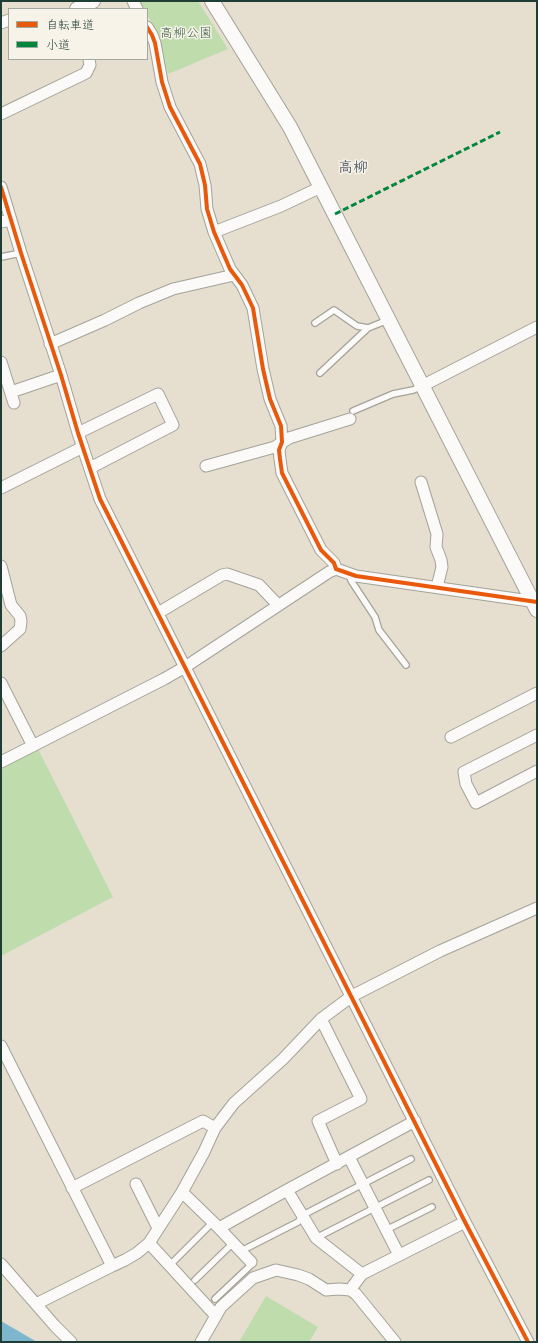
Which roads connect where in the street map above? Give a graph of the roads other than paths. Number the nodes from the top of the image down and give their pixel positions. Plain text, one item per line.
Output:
1 (93, 1) edge
2 (212, 1) edge
3 (79, 8) edge
4 (148, 29) edge
5 (89, 60) edge
6 (1, 114) edge
7 (1, 187) edge
8 (321, 187) junction
9 (6, 221) edge
10 (214, 232) junction
11 (21, 254) junction
12 (1, 257) edge
13 (234, 275) junction
14 (388, 320) junction
15 (315, 323) dead end
16 (537, 327) edge
17 (368, 328) junction
18 (50, 344) junction
19 (1, 362) edge
20 (320, 373) dead end
21 (61, 376) junction
22 (422, 386) junction
23 (352, 415) joint
24 (78, 433) junction
25 (282, 442) junction
26 (82, 447) junction
27 (206, 466) dead end
28 (90, 468) junction
29 (421, 482) dead end
30 (1, 488) edge
31 (1, 566) edge
32 (336, 569) junction
33 (350, 574) junction
34 (437, 587) junction
35 (278, 605) junction
36 (536, 605) edge
37 (158, 613) junction
38 (1, 646) edge
39 (406, 665) dead end
40 (185, 667) junction
41 (1, 683) edge
42 (537, 693) edge
43 (537, 735) edge
44 (451, 737) dead end
45 (33, 746) junction
46 (1, 762) edge
47 (537, 771) edge
48 (537, 908) edge
49 (352, 996) junction
50 (321, 1019) junction
51 (1, 1046) edge
52 (415, 1121) junction
53 (215, 1128) junction
54 (349, 1157) junction
55 (411, 1160) dead end
56 (337, 1164) junction
57 (429, 1180) dead end
58 (136, 1184) dead end
59 (363, 1184) junction
60 (72, 1188) junction
61 (288, 1190) junction
62 (182, 1192) junction
63 (375, 1208) junction
64 (432, 1208) dead end
65 (303, 1215) junction
66 (465, 1222) junction
67 (216, 1225) junction
68 (158, 1228) junction
69 (386, 1230) junction
70 (316, 1238) junction
71 (149, 1243) junction
72 (233, 1243) junction
73 (241, 1251) junction
74 (399, 1255) junction
75 (251, 1262) joint
76 (1, 1264) edge
77 (170, 1265) junction
78 (112, 1266) junction
79 (362, 1274) junction
80 (195, 1280) dead end
81 (350, 1290) junction
82 (215, 1299) dead end
83 (36, 1304) junction
84 (216, 1316) junction
85 (71, 1342) edge
86 (200, 1342) edge
87 (395, 1342) edge
88 (528, 1342) edge

1 - 3 street
2 - 8 street
4 - 10 street
5 - 6 street
7 - 9 street
8 - 10 street
8 - 14 street
9 - 11 street
10 - 13 street
11 - 12 lane
11 - 18 street
13 - 18 street
13 - 25 street
14 - 17 lane
14 - 22 street
15 - 17 lane
16 - 22 street
17 - 20 lane
18 - 21 street
19 - 21 street
21 - 24 street
22 - 23 lane
22 - 36 street
23 - 25 street
24 - 26 street
24 - 28 street
25 - 27 street
25 - 32 street
26 - 28 street
26 - 30 street
28 - 37 street
29 - 34 street
31 - 38 street
32 - 33 street
32 - 35 street
33 - 34 street
33 - 39 lane
34 - 36 street
35 - 37 street
35 - 40 street
37 - 40 street
40 - 45 street
40 - 49 street
41 - 45 street
42 - 44 street
43 - 47 street
45 - 46 street
48 - 49 street
49 - 50 street
49 - 52 street
50 - 53 street
50 - 56 street
51 - 60 street
52 - 54 street
52 - 66 street
53 - 60 street
53 - 62 street
54 - 56 street
54 - 59 street
55 - 59 lane
56 - 61 street
57 - 63 lane
58 - 68 street
59 - 63 street
59 - 65 lane
60 - 78 street
61 - 65 street
61 - 67 street
62 - 67 street
62 - 68 street
63 - 69 street
63 - 70 lane
64 - 69 lane
65 - 70 street
65 - 73 lane
66 - 74 street
66 - 88 street
67 - 72 street
67 - 77 lane
68 - 71 street
69 - 74 street
70 - 79 street
71 - 77 street
71 - 78 street
72 - 73 street
72 - 80 lane
73 - 75 street
74 - 79 street
75 - 82 lane
76 - 83 street
77 - 84 street
78 - 83 street
79 - 81 street
81 - 84 street
81 - 87 street
83 - 85 street
84 - 86 street

